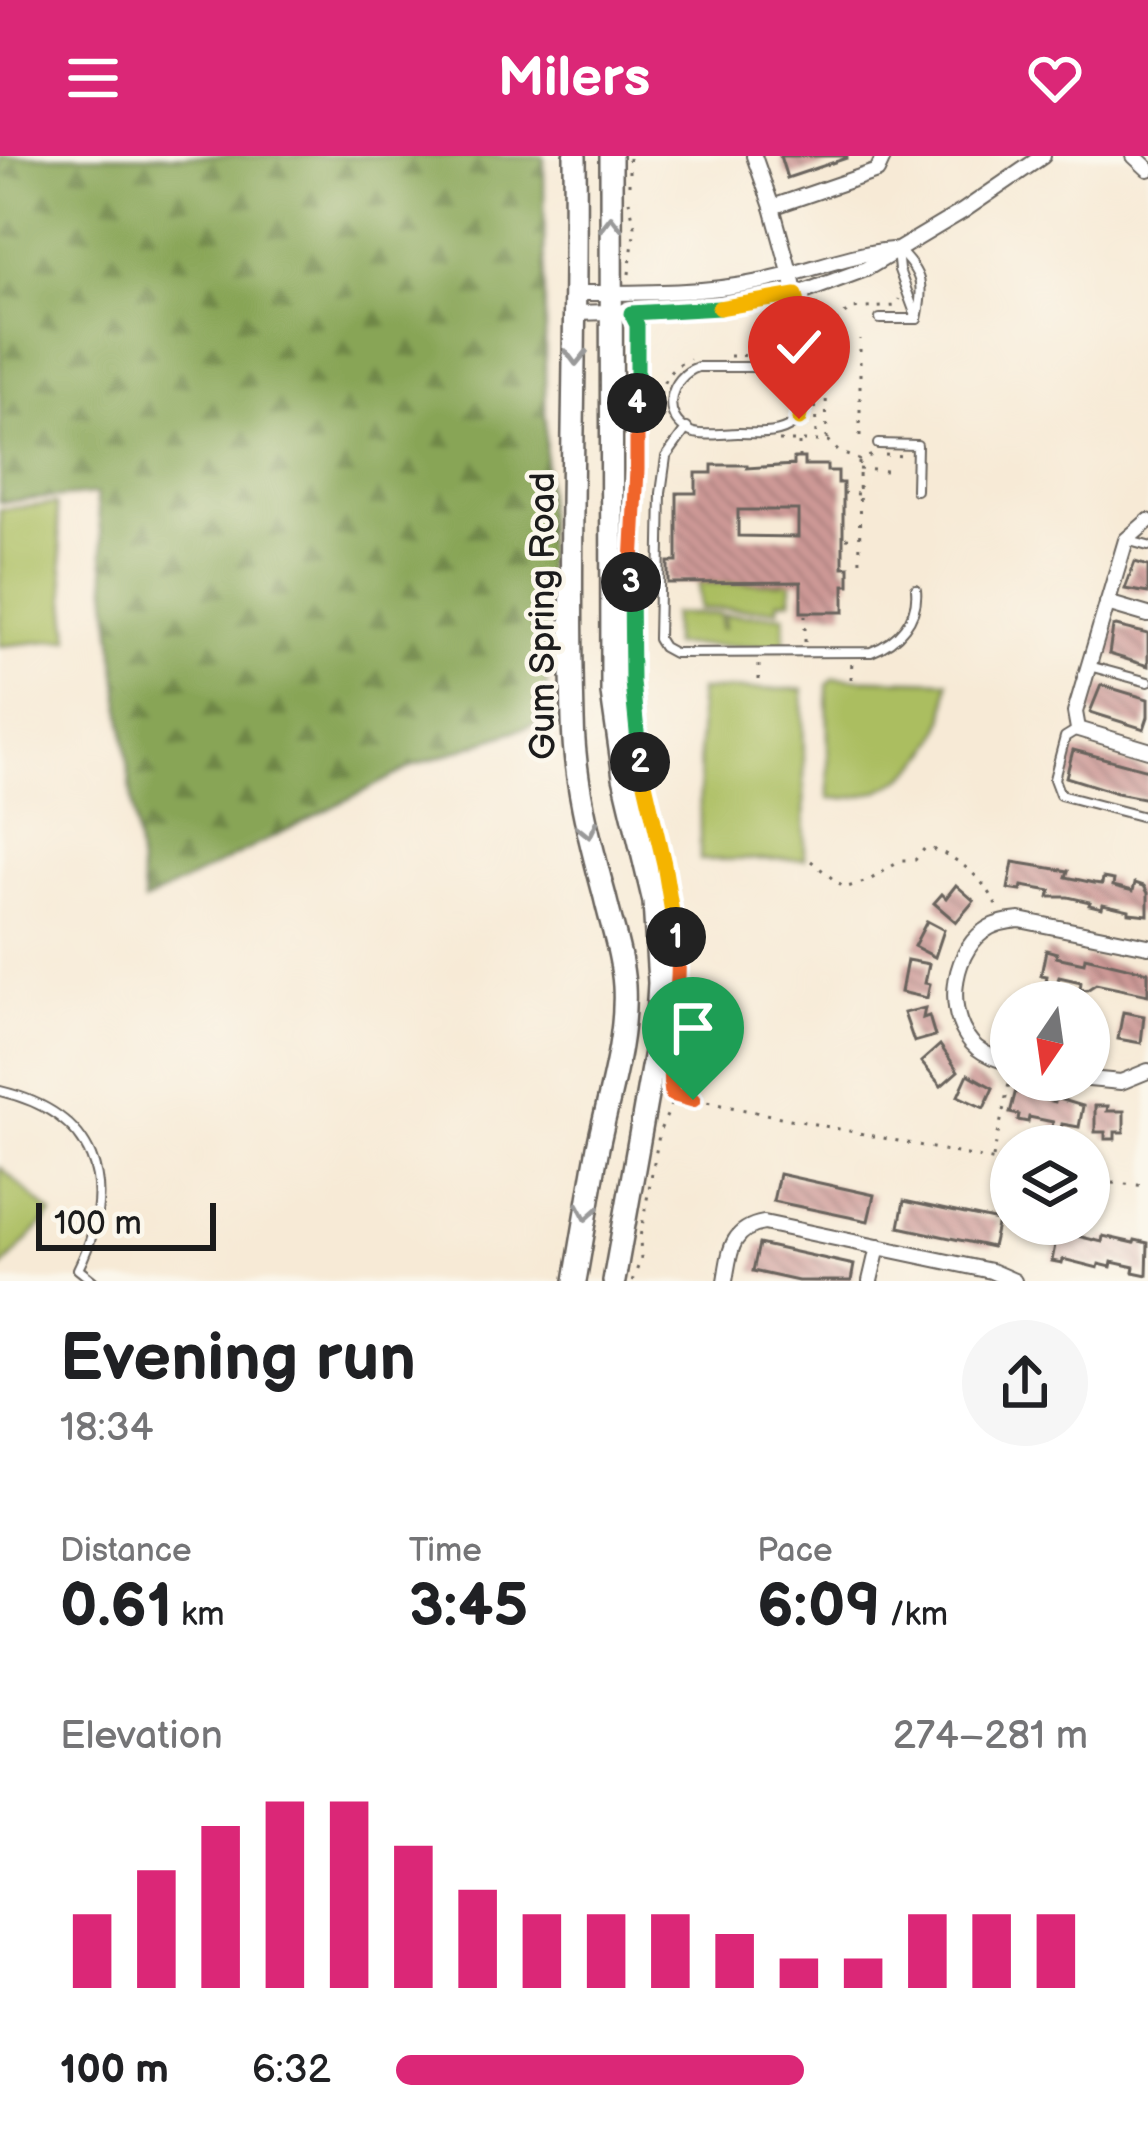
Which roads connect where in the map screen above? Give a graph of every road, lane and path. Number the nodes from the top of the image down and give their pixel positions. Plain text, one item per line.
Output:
1 (575, 156) edge
2 (611, 156) edge
3 (629, 156) edge
4 (754, 156) edge
5 (884, 156) edge
6 (1043, 156) edge
7 (1134, 156) edge
8 (1148, 169) edge
9 (772, 207) junction
10 (897, 249) junction
11 (791, 275) junction
12 (899, 292) dead end
13 (796, 295) junction
14 (822, 298) dead end
15 (576, 303) junction
16 (620, 303) junction
17 (917, 319) junction
18 (880, 320) dead end
19 (860, 339) dead end
20 (815, 366) dead end
21 (803, 367) junction
22 (815, 382) dead end
23 (687, 428) junction
24 (860, 436) dead end
25 (799, 441) dead end
26 (827, 441) junction
27 (878, 444) dead end
28 (908, 457) dead end
29 (799, 458) dead end
30 (859, 460) junction
31 (859, 470) junction
32 (886, 471) dead end
33 (916, 490) dead end
34 (843, 494) dead end
35 (859, 494) junction
36 (1148, 521) edge
37 (846, 538) dead end
38 (859, 538) junction
39 (1126, 540) junction
40 (1148, 546) edge
41 (860, 569) dead end
42 (916, 589) dead end
43 (1107, 603) junction
44 (805, 615) dead end
45 (1148, 615) edge
46 (852, 652) junction
47 (759, 653) junction
48 (806, 653) junction
49 (1089, 665) junction
50 (851, 679) dead end
51 (758, 680) dead end
52 (1148, 682) edge
53 (1078, 729) junction
54 (1148, 750) edge
55 (644, 789) dead end
56 (650, 808) dead end
57 (1148, 818) edge
58 (812, 861) dead end
59 (667, 880) dead end
60 (669, 897) dead end
61 (1000, 923) junction
62 (1148, 946) edge
63 (673, 1036) dead end
64 (990, 1056) edge
65 (1148, 1071) edge
66 (669, 1073) dead end
67 (1110, 1081) edge
68 (0, 1090) edge
69 (672, 1094) junction
70 (990, 1159) edge
71 (1110, 1183) edge
72 (1148, 1186) edge
73 (878, 1247) junction
74 (93, 1281) edge
75 (575, 1281) edge
76 (614, 1281) edge
77 (632, 1281) edge
78 (724, 1281) edge
79 (870, 1281) edge
80 (1014, 1281) edge

1 - 15 main road, Gum Spring Road
16 -> 2 main road, Gum Spring Road
3 - 16 path
4 - 9 street
5 - 9 street
6 - 10 street
7 - 8 street
9 - 11 street
10 - 11 street
10 - 13 street
10 - 17 lane
10 - 17 lane
11 - 13 street
11 - 16 street
12 - 26 path
13 - 16 street
13 - 21 lane
14 - 20 path
15 - 16 street
15 -> 75 main road, Gum Spring Road
16 - 55 path
16 - 76 main road, Gum Spring Road
17 - 18 lane
19 - 24 path
21 - 23 lane
21 - 23 lane
22 - 26 path
23 - 47 lane
25 - 29 path
26 - 30 path
27 - 33 lane
28 - 30 path
30 - 31 path
31 - 32 path
31 - 35 path
34 - 35 path
35 - 38 path
36 - 39 street
37 - 38 path
38 - 41 path
39 - 40 lane
39 - 43 street
42 - 46 lane
43 - 45 street
43 - 49 street
44 - 48 path
46 - 48 lane
46 - 50 path
47 - 48 lane
47 - 51 path
49 - 52 lane
49 - 53 street
53 - 54 street
53 - 57 lane
56 - 59 path
58 - 61 path
60 - 63 path
61 - 62 street
61 - 64 street
65 - 67 street
66 - 69 path
68 - 74 lane
69 - 70 path
69 - 77 path
71 - 72 path
73 - 78 street
73 - 79 street
73 - 80 street

